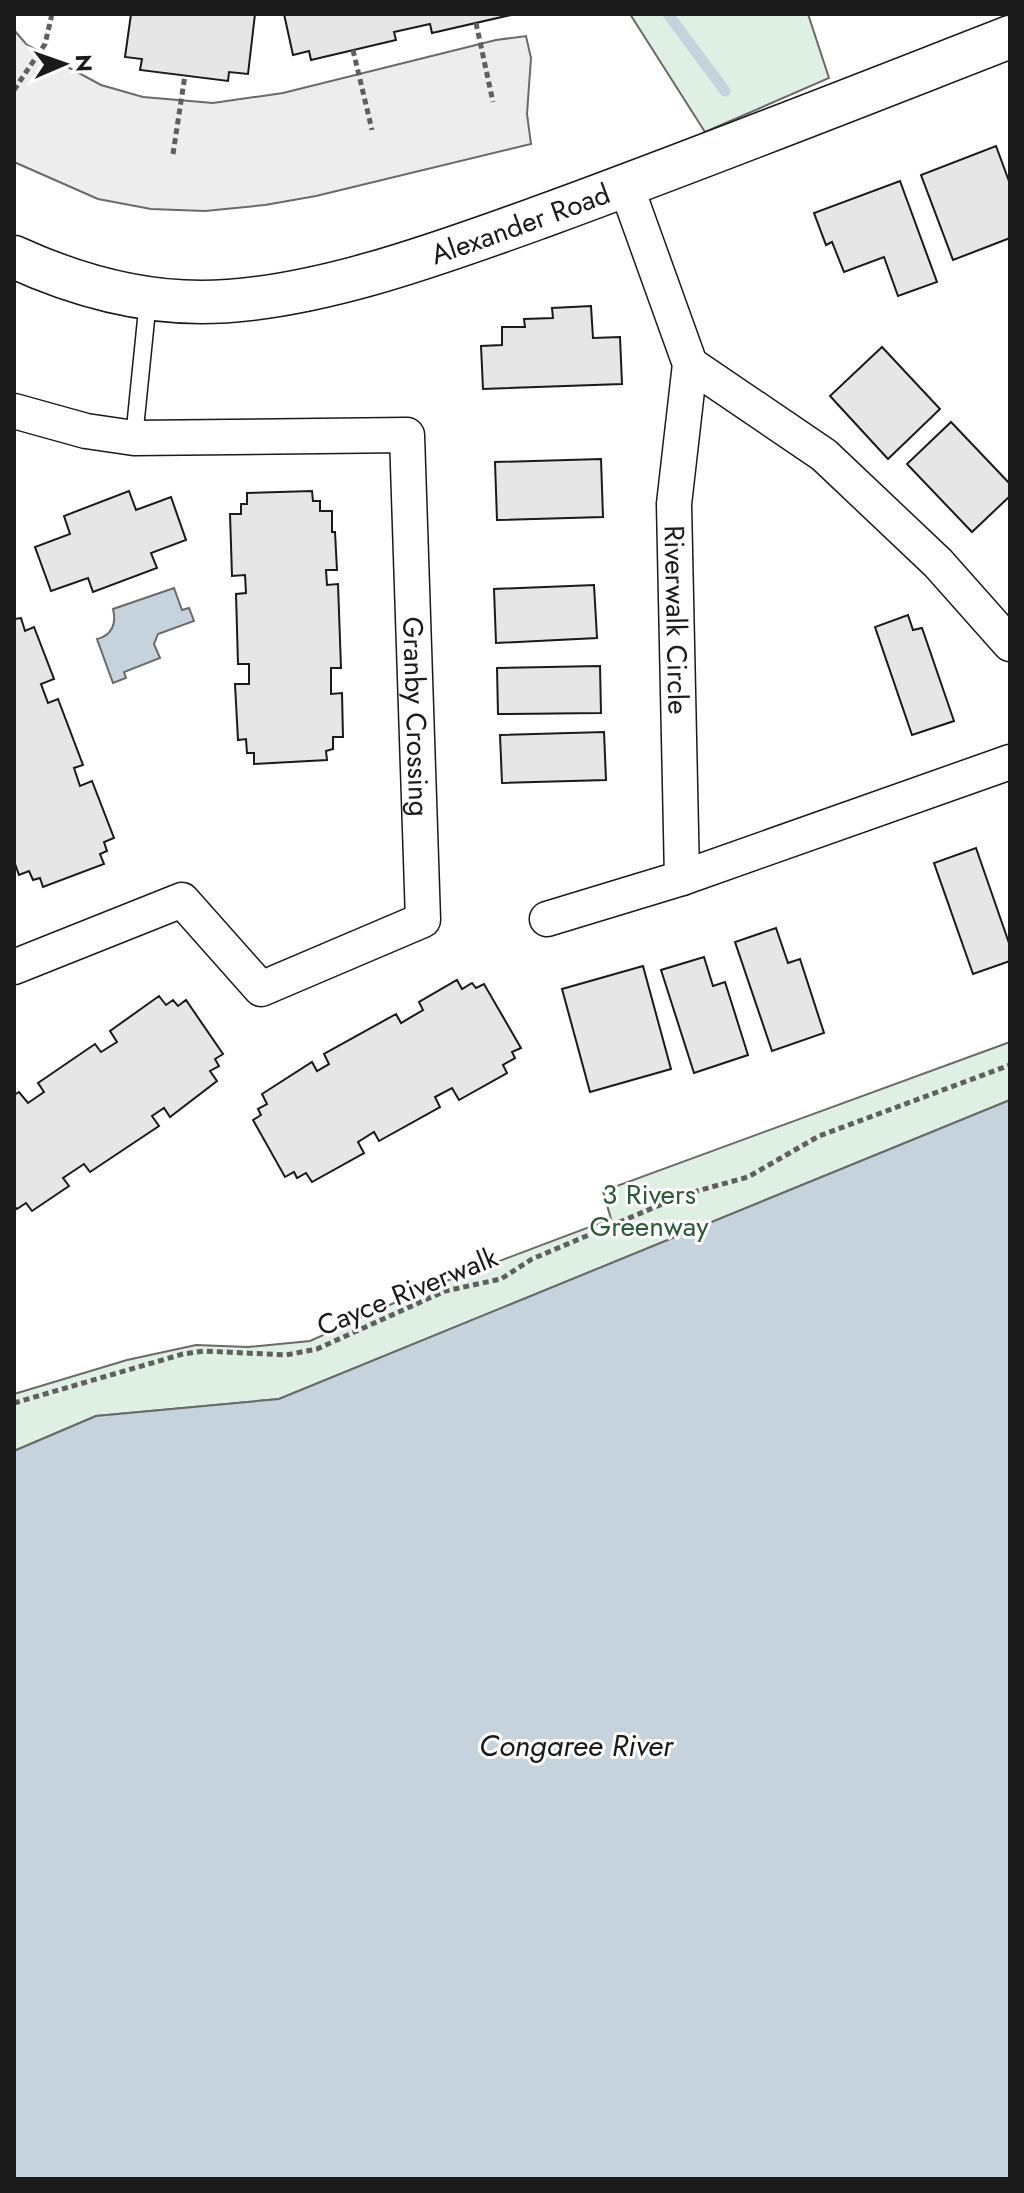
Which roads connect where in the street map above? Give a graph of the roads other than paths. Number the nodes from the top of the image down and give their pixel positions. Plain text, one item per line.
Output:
1 (1010, 37) edge
2 (626, 186) junction
3 (14, 257) edge
4 (148, 300) junction
5 (690, 364) junction
6 (14, 411) edge
7 (134, 438) junction
8 (1010, 644) edge
9 (1010, 762) edge
10 (682, 878) junction
11 (547, 919) dead end
12 (14, 967) edge

1 - 2 street, Alexander Road
2 - 4 street, Alexander Road
2 - 5 street, Riverwalk Circle
3 - 4 street, Alexander Road
4 - 7 lane
5 - 8 street
5 - 10 street, Riverwalk Circle
6 - 7 street, Granby Crossing
7 - 12 street, Granby Crossing
9 - 10 street
10 - 11 street

